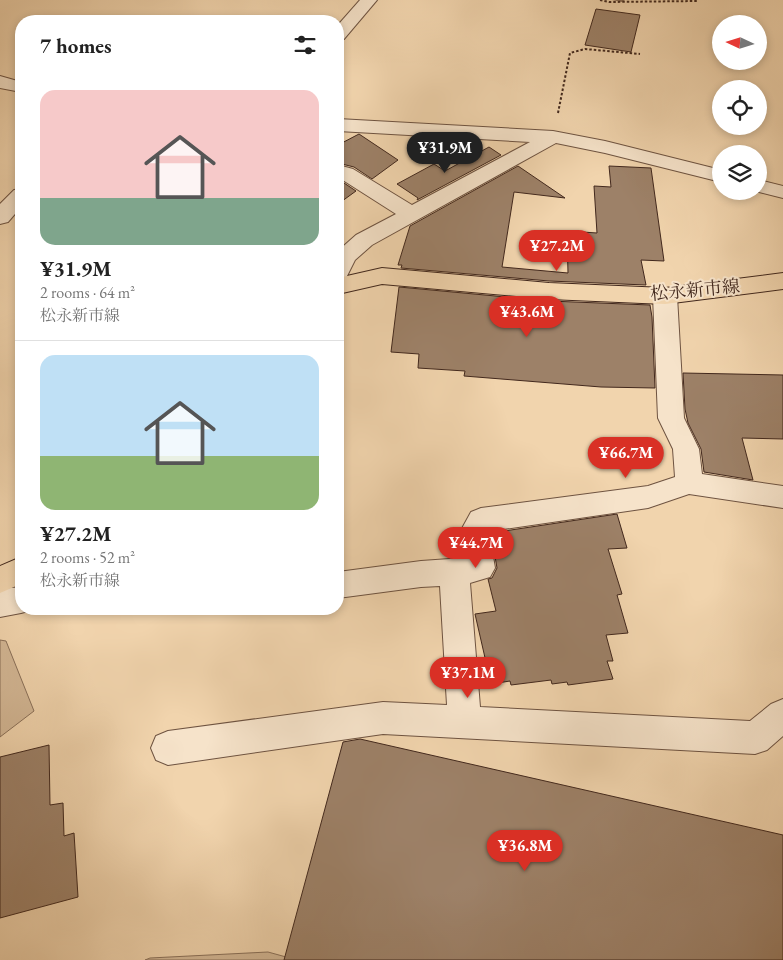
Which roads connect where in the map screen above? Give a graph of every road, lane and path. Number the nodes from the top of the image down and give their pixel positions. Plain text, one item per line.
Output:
1 (369, 0) edge
2 (600, 0) edge
3 (697, 1) edge
4 (344, 28) edge
5 (640, 54) dead end
6 (0, 82) edge
7 (15, 86) edge
8 (344, 125) edge
9 (554, 137) junction
10 (344, 172) edge
11 (712, 174) edge
12 (767, 188) edge
13 (783, 192) edge
14 (15, 201) edge
15 (412, 214) junction
16 (0, 217) edge
17 (344, 260) edge
18 (783, 281) edge
19 (344, 285) edge
20 (665, 296) junction
21 (689, 483) junction
22 (783, 497) edge
23 (15, 573) edge
24 (454, 573) junction
25 (0, 580) edge
26 (344, 584) edge
27 (15, 601) edge
28 (0, 603) edge
29 (783, 715) edge
30 (465, 722) junction
31 (168, 748) dead end

1 - 4 street
2 - 3 path
5 - 9 path
6 - 7 street
8 - 9 street
9 - 11 street
9 - 15 street
10 - 15 street
12 - 13 street
14 - 16 street
15 - 17 street
18 - 20 main road, 松永新市線
19 - 20 main road, 松永新市線
20 - 21 street
21 - 22 street
21 - 24 street
23 - 25 main road
24 - 26 street
24 - 30 street
27 - 28 street
29 - 30 street
30 - 31 street

